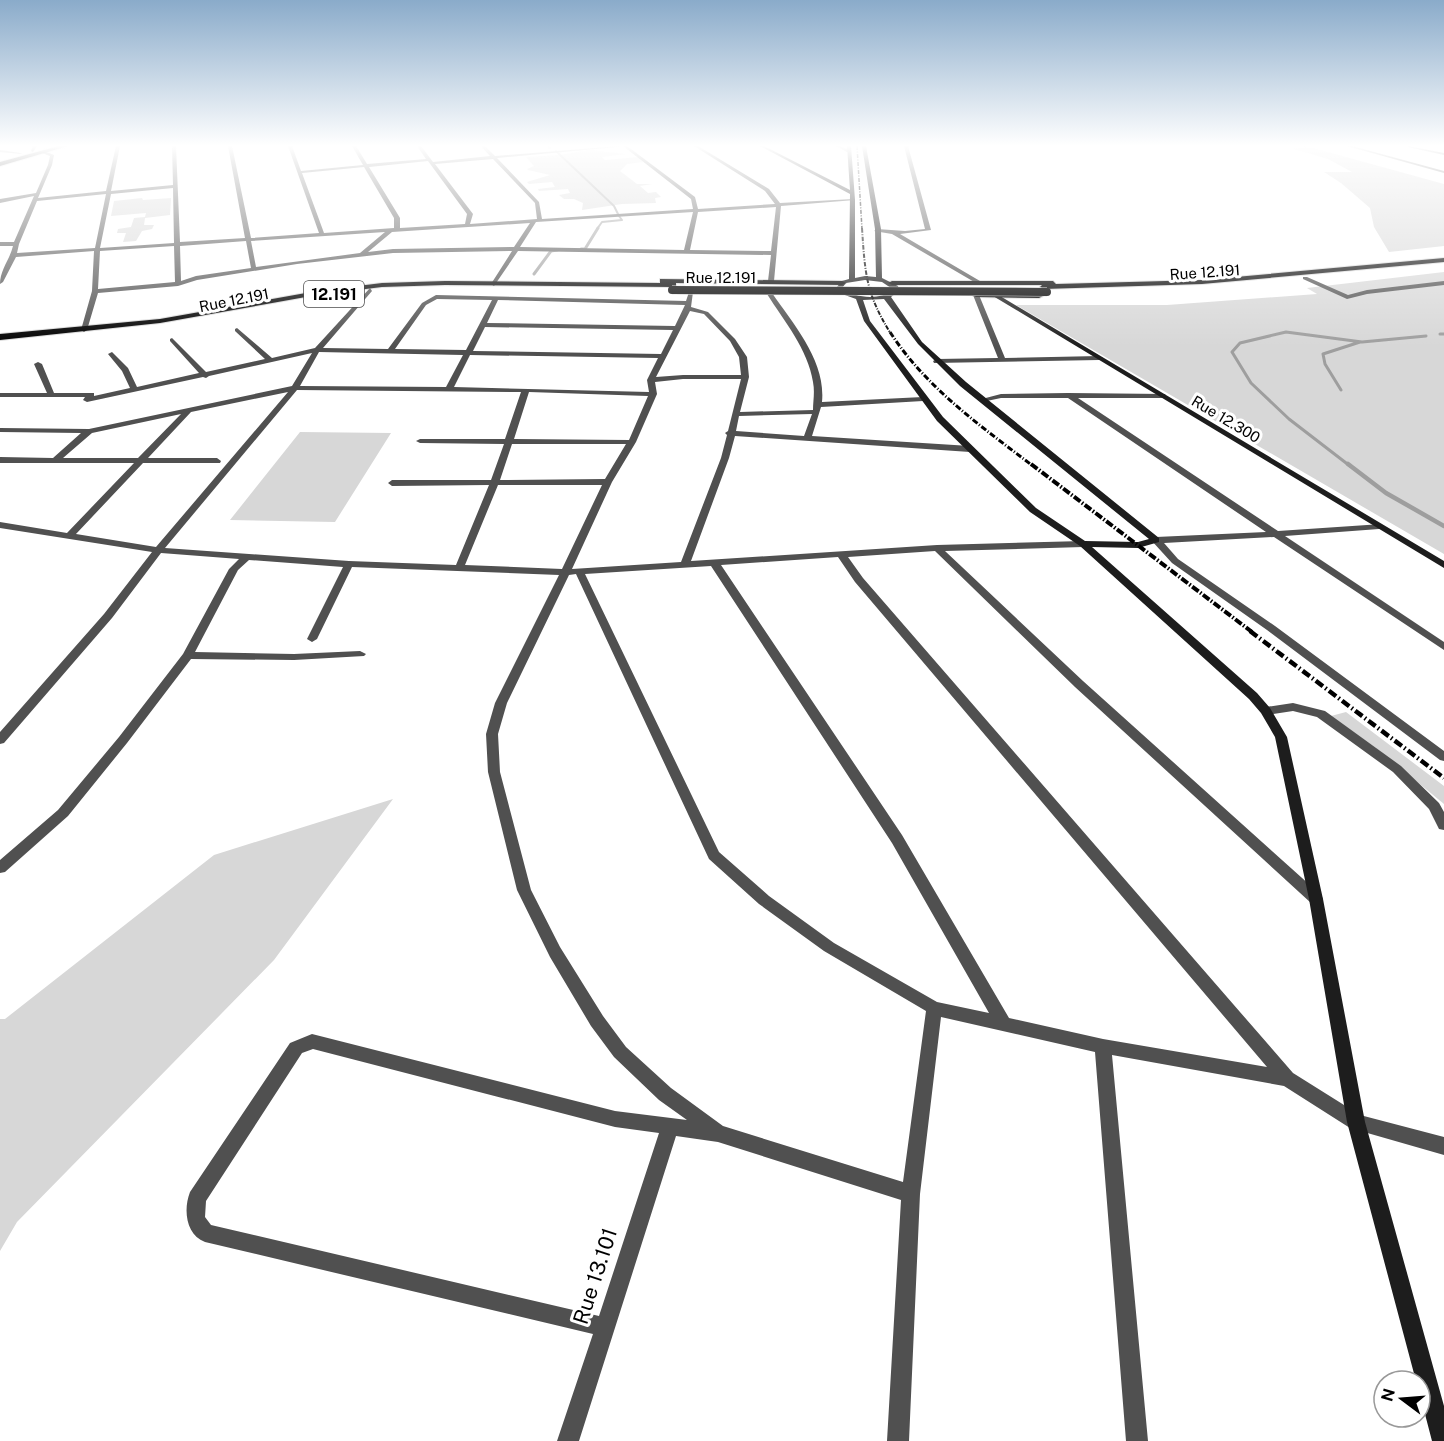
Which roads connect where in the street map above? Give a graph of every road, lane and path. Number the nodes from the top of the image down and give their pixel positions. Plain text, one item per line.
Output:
1 (28, 213) edge
2 (105, 213) edge
3 (176, 213) edge
4 (242, 213) edge
5 (314, 213) edge
6 (394, 213) edge
7 (469, 213) edge
8 (537, 213) edge
9 (649, 213) edge
10 (695, 213) edge
11 (778, 213) edge
12 (853, 213) edge
13 (875, 213) edge
14 (924, 213) edge
15 (537, 221) junction
16 (467, 225) junction
17 (394, 230) junction
18 (877, 231) junction
19 (894, 232) junction
20 (322, 235) junction
21 (247, 240) junction
22 (0, 244) edge
23 (16, 244) junction
24 (177, 244) junction
25 (516, 249) junction
26 (97, 250) junction
27 (686, 253) junction
28 (773, 253) junction
29 (362, 254) junction
30 (14, 255) junction
31 (1444, 260) edge
32 (1444, 265) edge
33 (254, 269) junction
34 (1253, 277) junction
35 (1305, 278) junction
36 (852, 279) junction
37 (879, 279) junction
38 (771, 281) junction
39 (1262, 281) junction
40 (0, 282) edge
41 (978, 282) junction
42 (842, 283) junction
43 (892, 283) junction
44 (178, 284) junction
45 (494, 284) junction
46 (1444, 284) edge
47 (530, 286) junction
48 (1232, 289) dead end
49 (370, 290) junction
50 (1045, 290) junction
51 (95, 291) junction
52 (1205, 291) dead end
53 (1194, 292) dead end
54 (691, 293) junction
55 (770, 294) junction
56 (846, 294) junction
57 (891, 295) junction
58 (976, 295) junction
59 (995, 296) junction
60 (1069, 296) dead end
61 (497, 297) junction
62 (859, 297) junction
63 (688, 306) junction
64 (482, 326) junction
65 (677, 328) junction
66 (84, 330) junction
67 (237, 330) dead end
68 (0, 337) edge
69 (172, 340) dead end
70 (0, 342) edge
71 (317, 350) junction
72 (390, 351) junction
73 (468, 353) junction
74 (112, 354) dead end
75 (662, 356) junction
76 (1099, 358) junction
77 (1002, 359) junction
78 (271, 361) junction
79 (937, 361) junction
80 (38, 364) dead end
81 (206, 376) junction
82 (745, 377) junction
83 (651, 381) junction
84 (295, 388) junction
85 (449, 389) junction
86 (135, 390) junction
87 (526, 390) junction
88 (653, 394) junction
89 (0, 395) edge
90 (1068, 395) junction
91 (52, 396) junction
92 (1162, 396) junction
93 (923, 399) junction
94 (982, 400) junction
95 (817, 409) junction
96 (189, 410) junction
97 (735, 414) junction
98 (0, 430) edge
99 (89, 431) junction
100 (729, 433) junction
101 (807, 438) junction
102 (420, 441) dead end
103 (507, 442) junction
104 (633, 442) junction
105 (970, 449) junction
106 (0, 460) edge
107 (55, 460) junction
108 (141, 461) junction
109 (217, 461) dead end
110 (495, 482) junction
111 (608, 482) junction
112 (392, 483) dead end
113 (0, 525) edge
114 (1379, 526) junction
115 (1275, 535) junction
116 (69, 536) junction
117 (1156, 540) junction
118 (1083, 544) junction
119 (937, 548) junction
120 (159, 550) junction
121 (841, 554) junction
122 (247, 556) junction
123 (714, 562) junction
124 (685, 563) junction
125 (349, 564) junction
126 (1444, 565) edge
127 (459, 569) junction
128 (572, 572) junction
129 (312, 639) dead end
130 (1444, 647) edge
131 (360, 654) dead end
132 (188, 655) junction
133 (1266, 711) junction
134 (0, 740) edge
135 (1444, 757) edge
136 (1444, 825) edge
137 (0, 868) edge
138 (1316, 899) junction
139 (934, 1008) junction
140 (1004, 1022) junction
141 (1103, 1046) junction
142 (1287, 1078) junction
143 (1356, 1122) junction
144 (670, 1127) junction
145 (718, 1133) junction
146 (1444, 1146) edge
147 (911, 1194) junction
148 (604, 1327) junction
149 (568, 1441) edge
150 (898, 1441) edge
151 (1137, 1441) edge
152 (1443, 1441) edge

1 - 23 street
2 - 26 street
3 - 24 street
4 - 21 street
5 - 20 street
6 - 17 street
7 - 16 street
8 - 15 street
9 - 15 street
10 - 27 street
11 - 28 street
12 - 36 main road
13 - 18 main road
14 - 19 street
15 - 16 street
15 - 25 street
16 - 17 street
17 - 20 street
17 - 29 street
18 - 19 street
18 - 37 main road
19 - 41 street
20 - 21 street
21 - 24 street
21 - 33 street
22 - 23 street
23 - 30 street
24 - 26 street
24 - 44 street
25 - 27 street
25 - 29 street
25 - 45 street
26 - 30 street
26 - 51 street
27 - 28 street
28 - 38 street
29 - 33 street
30 - 40 street
31 - 34 main road, Rue 12.191
32 - 35 main road, Rue 12.191
33 - 44 street
34 - 41 main road
34 - 50 main road, Rue 12.191
35 - 39 main road, Rue 12.191
35 - 46 street
36 - 37 main road
36 - 42 main road
37 - 43 main road
38 - 42 main road
38 - 47 main road
39 - 48 main road
39 - 50 main road, Rue 12.191
41 - 43 main road
42 - 56 main road
43 - 57 main road
44 - 51 street
45 - 47 main road, Rue 12.191
45 - 66 main road, Rue 12.191
47 - 49 main road, Rue 12.191 / 12.191
47 - 50 main road, Rue 12.191 / 12.191, bridge
47 - 54 main road
49 - 70 main road, Rue 12.191 / 12.191
49 - 71 street
51 - 66 street
52 - 53 main road
54 - 55 main road
54 - 63 street
55 - 56 main road
55 - 95 street
56 - 62 main road
57 - 58 main road
57 - 62 main road
57 - 79 main road
58 - 59 main road
58 - 77 street
59 - 60 main road
59 - 76 main road, Rue 12.300
61 - 63 street
61 - 64 street
61 - 72 street
62 - 93 main road
63 - 65 street
63 - 82 street
64 - 65 street
64 - 73 street
65 - 75 street
66 - 68 main road, Rue 12.191
67 - 78 street
69 - 81 street
71 - 72 street
71 - 78 street
71 - 84 street
72 - 73 street
73 - 75 street
73 - 85 street
74 - 86 street
75 - 83 street
76 - 77 street
76 - 92 main road, Rue 12.300
77 - 79 street
78 - 81 street
79 - 94 main road
80 - 91 street
81 - 86 street
82 - 83 street
82 - 97 street
83 - 88 street
84 - 85 street
84 - 96 street
84 - 120 street
85 - 87 street
86 - 91 street
87 - 88 street
87 - 103 street
88 - 104 street
89 - 91 street
90 - 92 street
90 - 94 street
90 - 115 street
92 - 114 main road, Rue 12.300
93 - 95 street
93 - 105 main road
94 - 117 main road
95 - 97 street
95 - 101 street
96 - 99 street
96 - 108 street
97 - 100 street
98 - 99 street
99 - 107 street
100 - 101 street
100 - 124 street
101 - 105 street
102 - 103 street
103 - 104 street
103 - 110 street
104 - 111 street
105 - 118 main road
106 - 107 street
107 - 108 street
108 - 109 street
108 - 116 street
110 - 111 street
110 - 112 street
110 - 127 street
111 - 128 street
113 - 116 street
114 - 115 street
114 - 126 main road, Rue 12.300
115 - 117 street
115 - 130 street
116 - 120 street
117 - 118 main road
117 - 135 street
118 - 119 street
118 - 133 main road
119 - 121 street
119 - 138 street
120 - 122 street
120 - 134 street
121 - 123 street
121 - 142 street
122 - 125 street
122 - 132 street
123 - 124 street
123 - 140 street
124 - 128 street
125 - 127 street
125 - 129 street
127 - 128 street
128 - 139 street
128 - 145 street
131 - 132 street
132 - 137 street
133 - 136 street
133 - 138 main road
138 - 143 main road
139 - 140 street
139 - 147 street
140 - 141 street
141 - 142 street
141 - 151 street
142 - 143 street
143 - 146 street
143 - 152 main road
144 - 145 street
144 - 148 street, Rue 13.101
144 - 148 street
145 - 147 street
147 - 150 street
148 - 149 street, Rue 13.101

